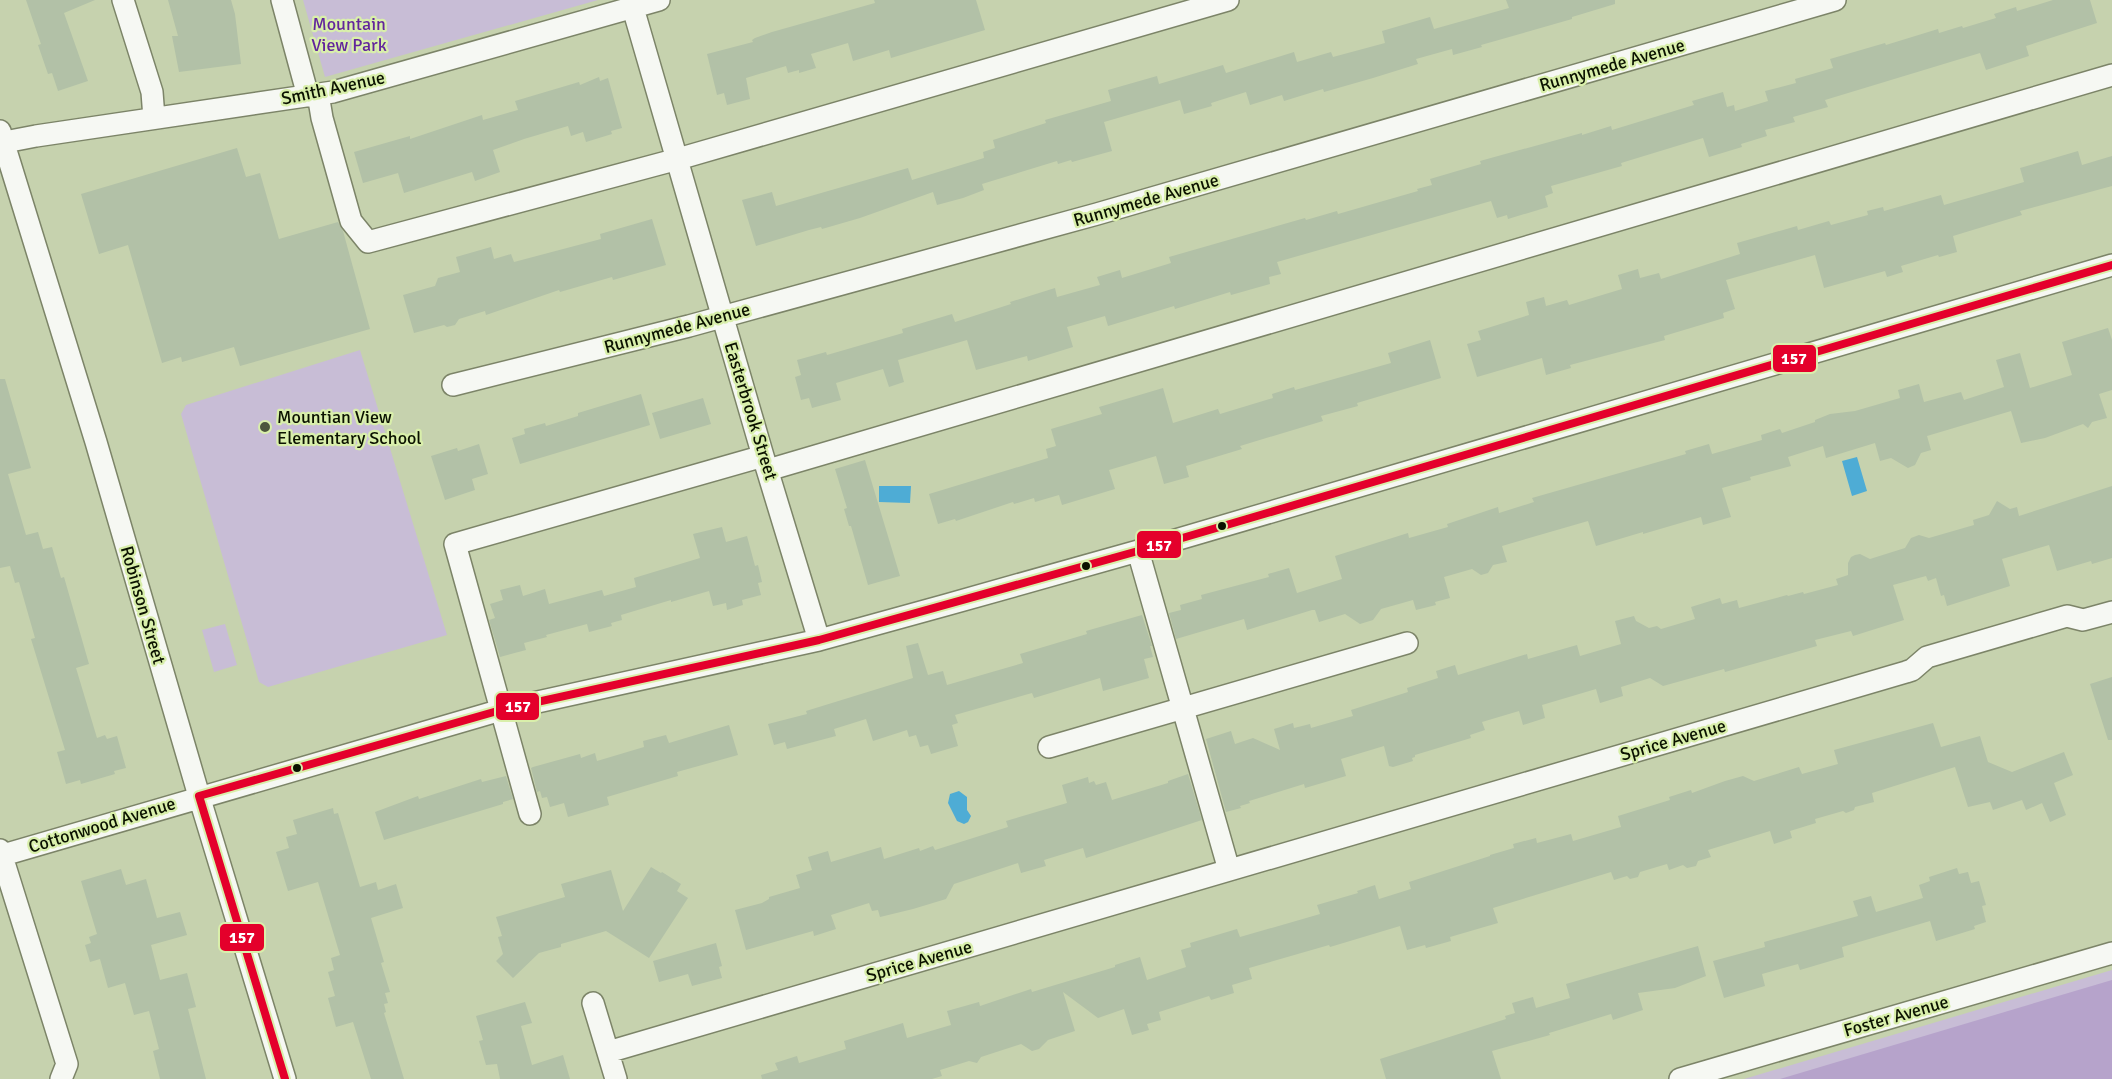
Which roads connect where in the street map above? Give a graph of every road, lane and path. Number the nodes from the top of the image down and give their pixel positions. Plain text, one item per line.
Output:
1 (123, 0) edge
2 (282, 0) edge
3 (659, 0) edge
4 (1228, 0) edge
5 (1834, 0) edge
6 (633, 8) junction
7 (2112, 75) edge
8 (313, 95) junction
9 (154, 118) junction
10 (1, 139) edge
11 (678, 159) junction
12 (2112, 265) edge
13 (723, 317) junction
14 (453, 386) dead end
15 (766, 463) junction
16 (1137, 551) junction
17 (2112, 612) edge
18 (819, 640) junction
19 (1407, 643) dead end
20 (1183, 708) junction
21 (501, 710) junction
22 (1049, 747) dead end
23 (199, 796) junction
24 (530, 814) dead end
25 (0, 854) edge
26 (1229, 870) junction
27 (2112, 952) edge
28 (593, 1003) dead end
29 (608, 1052) junction
30 (61, 1079) edge
31 (285, 1079) edge
32 (616, 1079) edge
33 (1680, 1079) edge

1 - 9 street
2 - 8 street
3 - 6 street, Smith Avenue
4 - 11 street
5 - 13 street, Runnymede Avenue
6 - 8 street, Smith Avenue
6 - 11 street, Easterbrook Street
7 - 15 street
8 - 9 street, Smith Avenue
8 - 11 street
9 - 10 street, Smith Avenue
10 - 23 street, Robinson Street
11 - 13 street, Easterbrook Street
12 - 16 street, Cottonwood Avenue
13 - 14 street, Runnymede Avenue
13 - 15 street, Easterbrook Street
15 - 18 street, Easterbrook Street
15 - 21 street
16 - 18 street, Cottonwood Avenue
16 - 20 street
17 - 26 street, Sprice Avenue
18 - 21 street, Cottonwood Avenue
19 - 20 street
20 - 22 street
20 - 26 street
21 - 23 street, Cottonwood Avenue
21 - 24 street
23 - 25 street, Cottonwood Avenue
23 - 31 street, Robinson Street
25 - 30 street
26 - 29 street, Sprice Avenue
27 - 33 street, Foster Avenue
28 - 29 street
29 - 32 street

